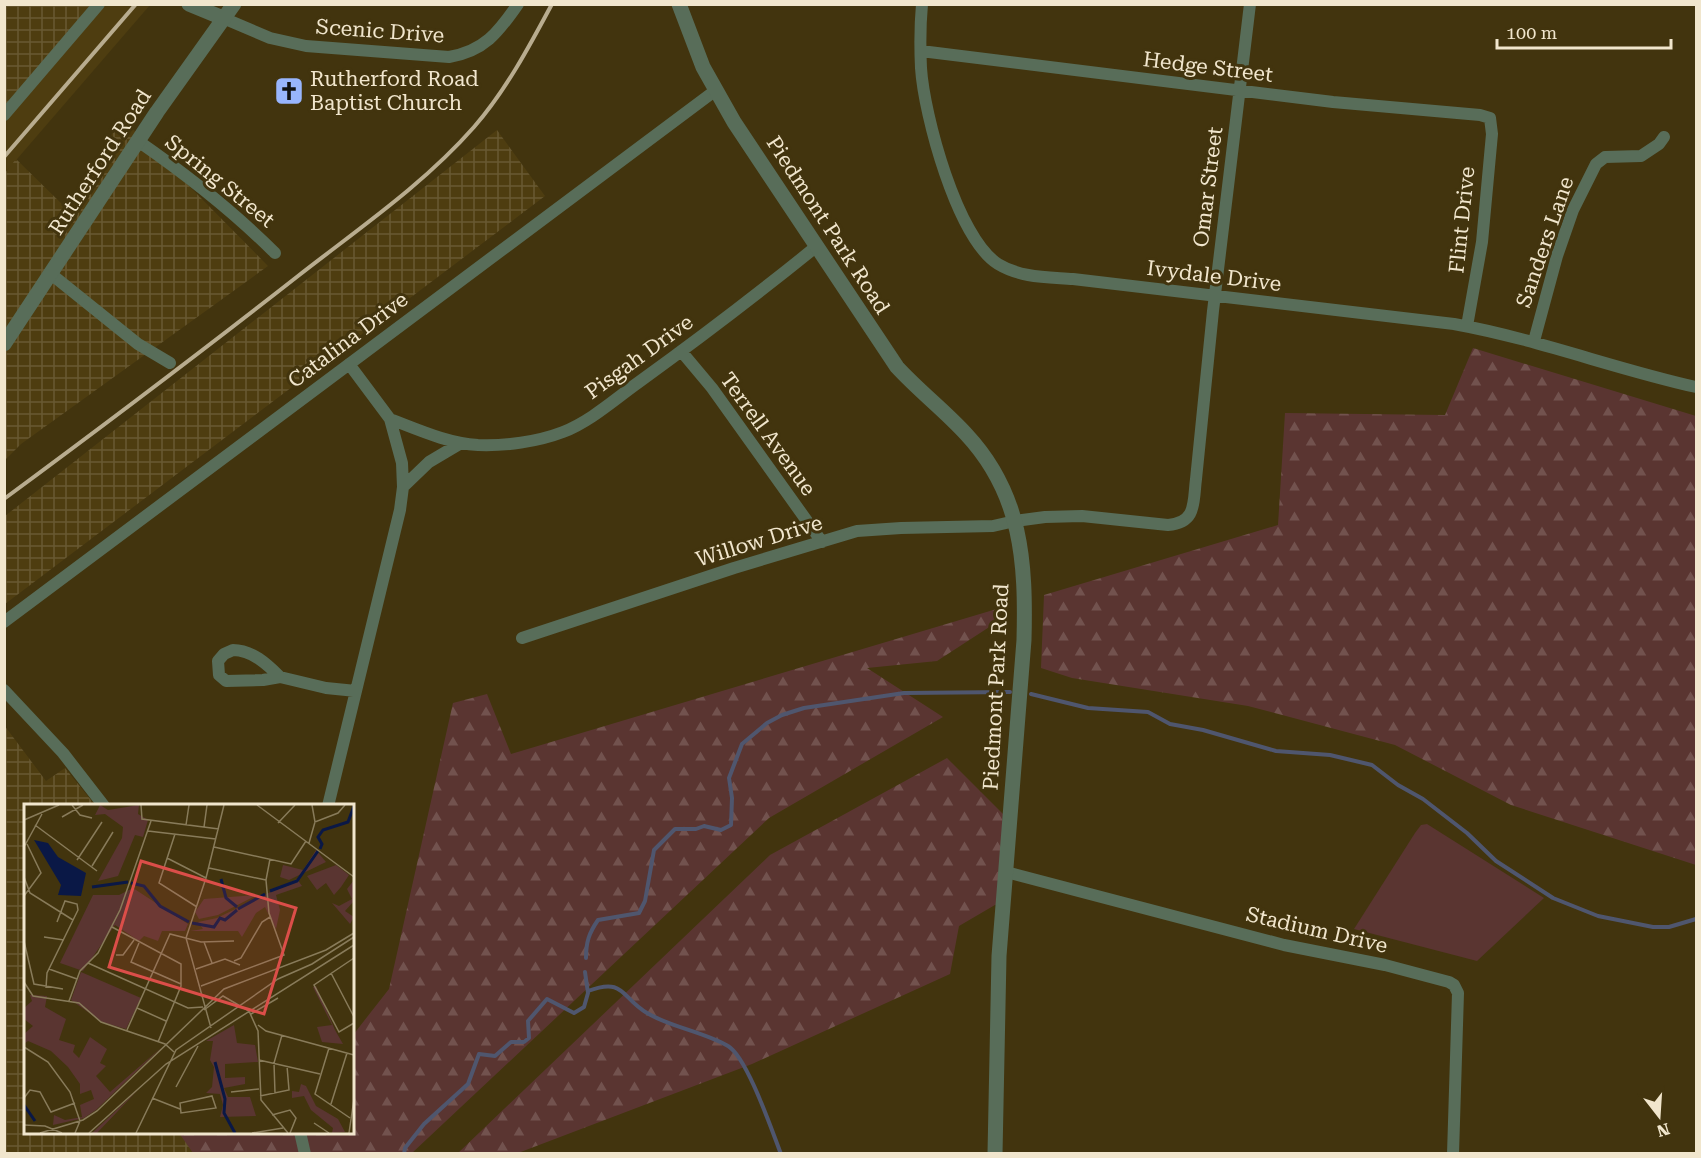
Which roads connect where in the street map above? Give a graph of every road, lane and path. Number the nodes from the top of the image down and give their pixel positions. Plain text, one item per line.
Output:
1 (99, 4) edge
2 (189, 4) edge
3 (234, 4) edge
4 (518, 4) edge
5 (679, 4) edge
6 (922, 4) edge
7 (1250, 4) edge
8 (223, 18) junction
9 (921, 51) junction
10 (716, 90) junction
11 (1240, 91) junction
12 (4, 115) edge
13 (1490, 118) joint
14 (1664, 137) dead end
15 (138, 141) junction
16 (817, 246) junction
17 (275, 253) dead end
18 (51, 274) junction
19 (1215, 296) junction
20 (1467, 326) junction
21 (1534, 341) junction
22 (4, 344) edge
23 (681, 351) junction
24 (170, 363) dead end
25 (349, 364) junction
26 (1696, 387) edge
27 (390, 419) junction
28 (461, 443) junction
29 (403, 487) junction
30 (1189, 518) joint
31 (1015, 521) junction
32 (822, 542) junction
33 (4, 622) edge
34 (522, 638) dead end
35 (280, 677) junction
36 (4, 690) edge
37 (356, 691) junction
38 (102, 804) edge
39 (328, 804) edge
40 (1006, 872) junction
41 (300, 1134) edge
42 (305, 1154) edge
43 (995, 1154) edge
44 (1454, 1154) edge

1 - 12 street
2 - 8 street
3 - 8 street, Rutherford Road
4 - 8 street, Scenic Drive
5 - 10 street, Piedmont Park Road
6 - 9 street, Ivydale Drive
7 - 11 street, Omar Street
8 - 15 street, Rutherford Road
9 - 11 street, Hedge Street
9 - 19 street, Ivydale Drive
10 - 16 street, Piedmont Park Road
10 - 25 street, Catalina Drive
11 - 13 street, Hedge Street
11 - 19 street, Omar Street
13 - 20 street, Flint Drive
14 - 21 street, Sanders Lane
15 - 17 street, Spring Street
15 - 18 street, Rutherford Road
16 - 23 street, Pisgah Drive
16 - 31 street, Piedmont Park Road
18 - 22 street, Rutherford Road
18 - 24 street
19 - 20 street, Ivydale Drive
19 - 30 street, Omar Street
20 - 21 street, Ivydale Drive
21 - 26 street, Ivydale Drive
23 - 28 street, Pisgah Drive
23 - 32 street, Terrell Avenue
25 - 27 street
25 - 33 street, Catalina Drive
27 - 28 street, Pisgah Drive
27 - 29 street
28 - 29 street
29 - 37 street
30 - 31 street, Willow Drive
31 - 32 street, Willow Drive
31 - 40 street, Piedmont Park Road
32 - 34 street, Willow Drive
35 - 35 street
35 - 37 street
36 - 38 street
37 - 39 street
40 - 43 street, Piedmont Park Road
40 - 44 street, Stadium Drive
41 - 42 street

